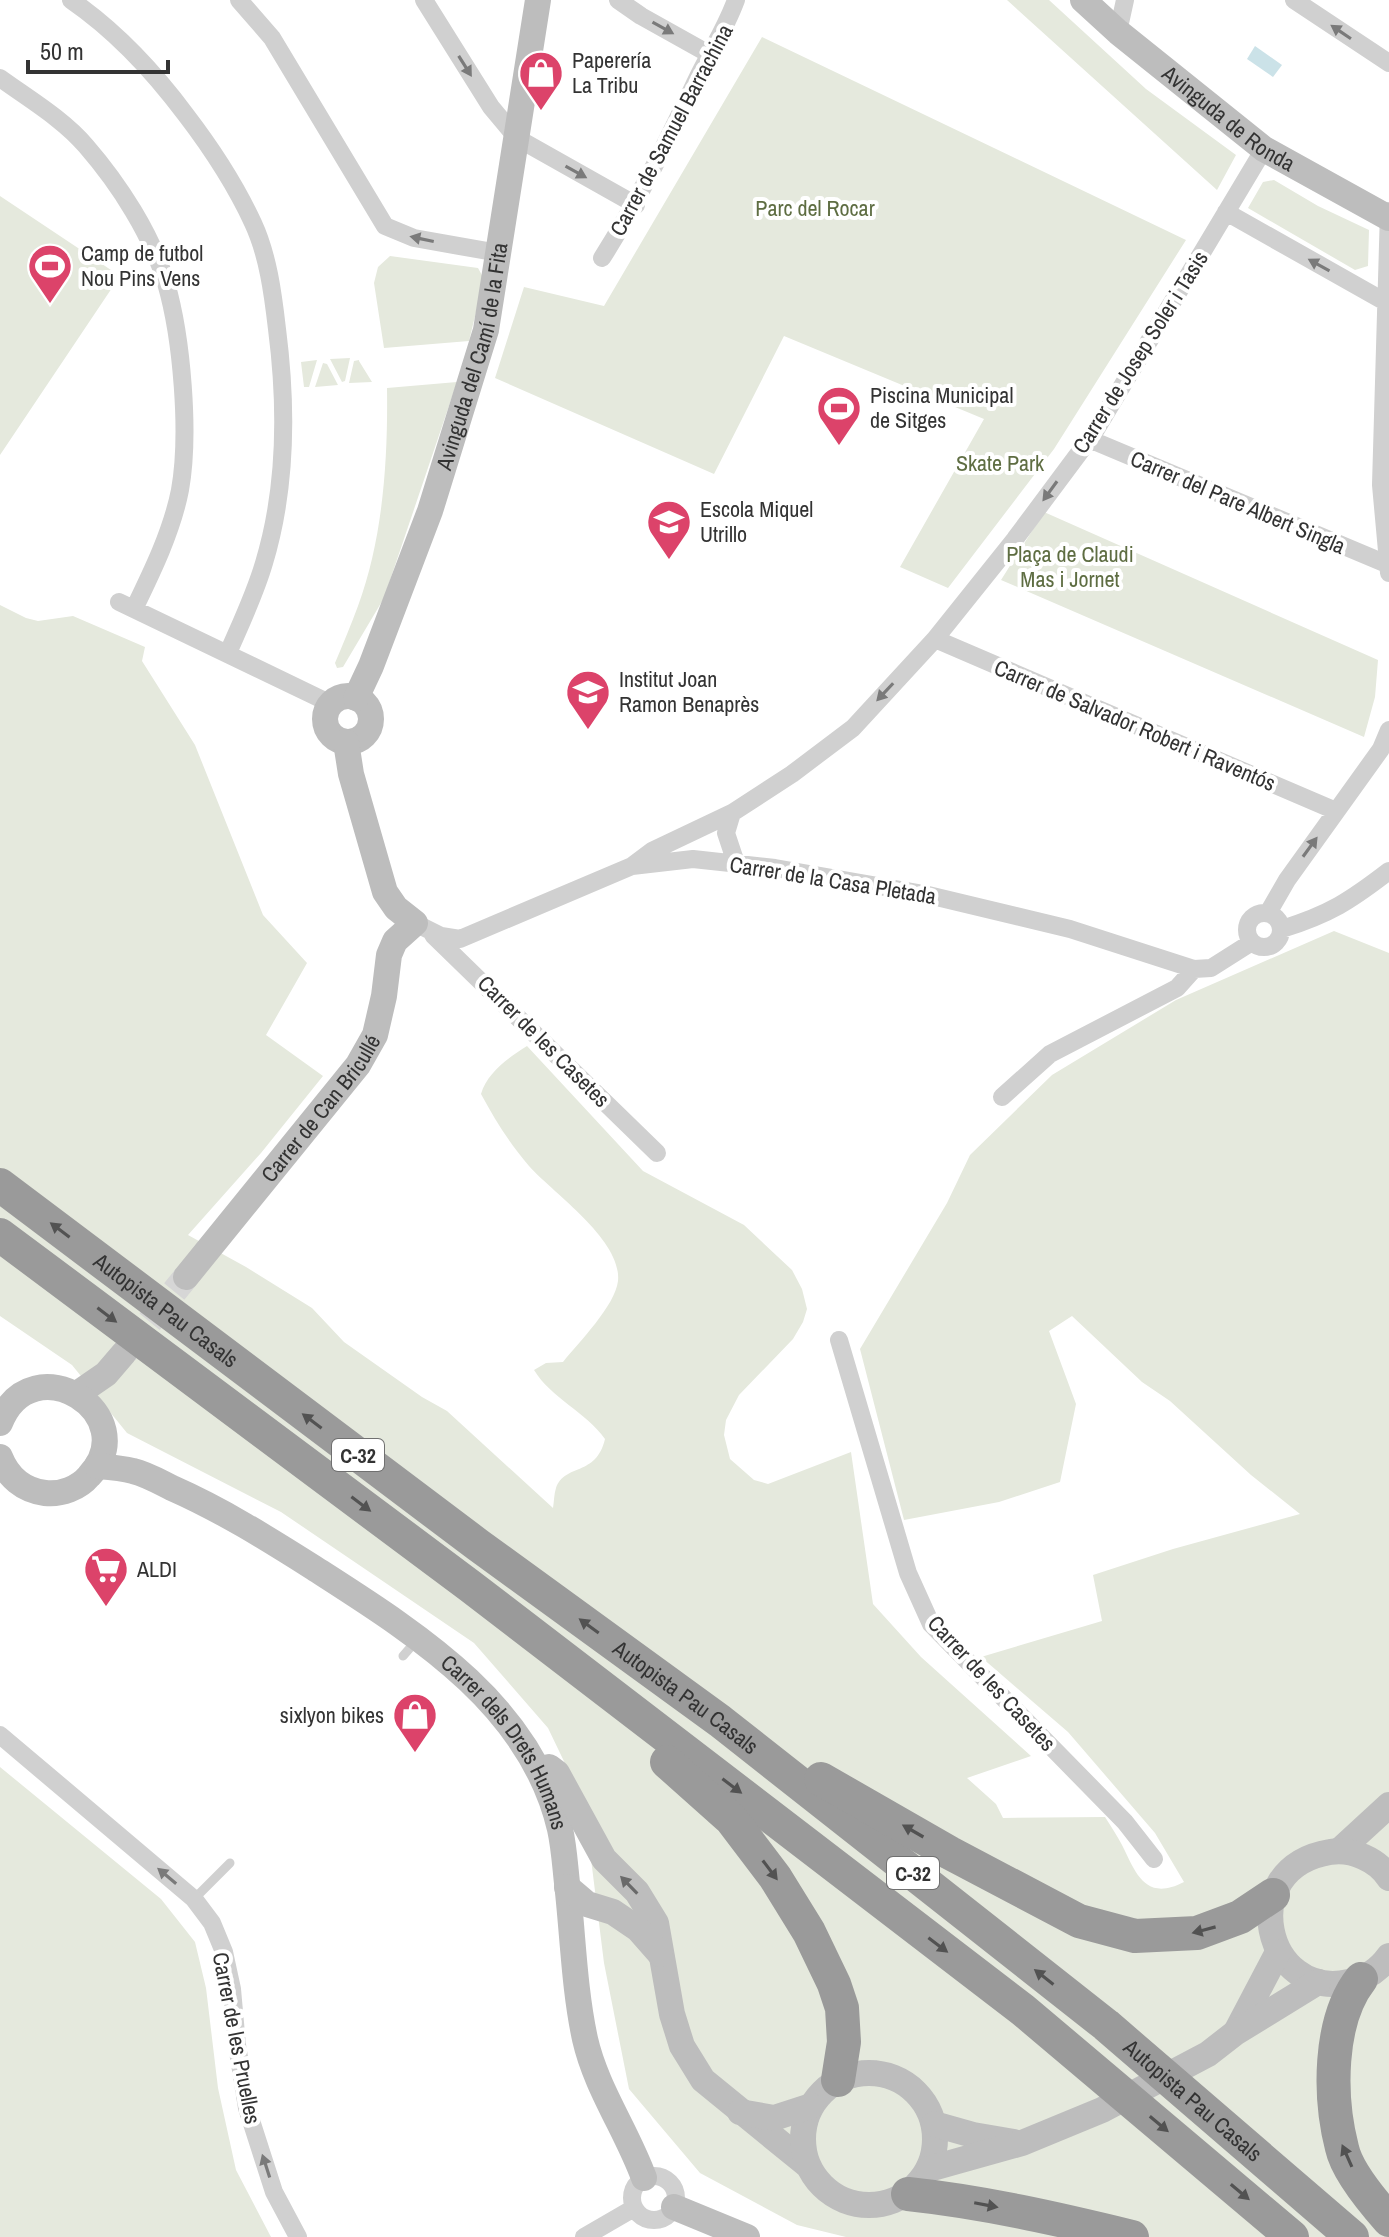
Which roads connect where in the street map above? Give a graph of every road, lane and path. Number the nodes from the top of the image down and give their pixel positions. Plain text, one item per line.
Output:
1 (71, 0) edge
2 (424, 0) edge
3 (538, 0) edge
4 (618, 0) edge
5 (736, 0) edge
6 (1083, 0) edge
7 (1125, 0) edge
8 (1294, 0) edge
9 (245, 2) edge
10 (1118, 32) junction
11 (709, 54) junction
12 (1389, 63) edge
13 (0, 78) edge
14 (517, 138) junction
15 (1264, 149) junction
16 (636, 205) junction
17 (1226, 212) junction
18 (1389, 215) edge
19 (499, 253) junction
20 (602, 258) dead end
21 (1388, 304) edge
22 (1386, 414) edge
23 (1089, 439) junction
24 (1385, 487) edge
25 (1388, 568) edge
26 (935, 639) junction
27 (228, 653) junction
28 (356, 698) junction
29 (328, 707) junction
30 (1389, 730) edge
31 (346, 742) junction
32 (1336, 811) junction
33 (732, 813) junction
34 (736, 863) junction
35 (632, 866) junction
36 (1389, 871) edge
37 (1268, 913) junction
38 (422, 927) junction
39 (1282, 929) junction
40 (1252, 942) junction
41 (1194, 969) junction
42 (1002, 1097) dead end
43 (657, 1153) dead end
44 (0, 1185) edge
45 (0, 1235) edge
46 (186, 1277) tunnel mouth
47 (839, 1340) dead end
48 (124, 1353) tunnel mouth
49 (86, 1402) junction
50 (0, 1423) edge
51 (104, 1439) junction
52 (1, 1463) edge
53 (97, 1466) junction
54 (136, 1471) junction
55 (470, 1586) junction
56 (720, 1721) junction
57 (0, 1735) edge
58 (524, 1747) junction
59 (1389, 1805) edge
60 (1339, 1851) junction
61 (1154, 1859) dead end
62 (230, 1863) dead end
63 (1388, 1870) edge
64 (567, 1887) junction
65 (1273, 1895) junction
66 (194, 1899) junction
67 (613, 1912) junction
68 (573, 1929) junction
69 (1278, 1952) junction
70 (660, 1954) junction
71 (1389, 1956) edge
72 (1361, 1979) junction
73 (1318, 1982) junction
74 (1235, 2033) junction
75 (838, 2080) junction
76 (811, 2106) junction
77 (739, 2111) junction
78 (934, 2124) junction
79 (1022, 2143) junction
80 (806, 2164) junction
81 (644, 2178) junction
82 (919, 2181) junction
83 (674, 2207) junction
84 (634, 2208) junction
85 (1389, 2220) edge
86 (298, 2237) edge
87 (584, 2237) edge
88 (747, 2237) edge
89 (1132, 2237) edge
90 (1292, 2237) edge
91 (1352, 2237) edge

1 - 27 street
2 -> 14 street
3 - 14 street, Avinguda del Camí de la Fita
4 -> 11 street
5 - 11 street, Carrer de Samuel Barrachina
6 - 10 street, Avinguda de Ronda
7 - 10 street
12 -> 8 street
19 -> 9 street
10 - 15 street, Avinguda de Ronda
11 - 16 street, Carrer de Samuel Barrachina
13 - 27 street
14 -> 16 street
14 - 19 street, Avinguda del Camí de la Fita
15 - 17 street, Carrer de Josep Soler i Tasis
15 - 18 street, Avinguda de Ronda
16 - 20 street, Carrer de Samuel Barrachina
21 -> 17 street
17 - 23 street, Carrer de Josep Soler i Tasis
18 - 21 street
19 - 28 street, Avinguda del Camí de la Fita
21 - 22 street
22 - 24 street
23 - 25 street, Carrer del Pare Albert Singla
23 -> 26 street, Carrer de Josep Soler i Tasis
24 - 25 street
26 - 32 street, Carrer de Salvador Robert i Raventós
26 -> 33 street, Carrer de Josep Soler i Tasis
27 - 29 street
28 - 29 street
28 - 31 street
29 - 31 street
30 - 32 street
31 - 38 street
37 -> 32 street
33 - 34 street
33 - 35 street, Carrer de Josep Soler i Tasis
34 - 35 street, Carrer de la Casa Pletada
34 - 41 street, Carrer de la Casa Pletada
35 - 38 street, Carrer de la Casa Pletada
36 - 39 street
37 - 39 street
37 - 40 street
38 - 43 street, Carrer de les Casetes
38 - 46 street, Carrer de Can Bricullé
39 - 40 street
40 - 41 street
41 - 42 street
56 -> 44 highway, Autopista Pau Casals / C-32
45 -> 55 highway, Autopista Pau Casals / C-32
47 - 61 street, Carrer de les Casetes
48 - 49 street
49 - 50 street
49 - 51 street
51 - 53 street
51 - 54 street, Carrer dels Drets Humans
52 - 53 street
53 - 54 street, Carrer dels Drets Humans
54 - 58 street, Carrer dels Drets Humans
55 -> 75 highway
55 -> 90 highway, Autopista Pau Casals / C-32
65 -> 56 highway
91 -> 56 highway, Autopista Pau Casals / C-32
66 -> 57 street, Carrer de les Pruelles
58 - 64 street, Carrer dels Drets Humans
70 -> 58 street
59 - 60 street
60 - 63 street
60 - 65 street
62 - 66 lane
64 - 67 street
64 - 68 street, Carrer dels Drets Humans
65 - 69 street
86 -> 66 street, Carrer de les Pruelles
67 - 68 street
67 - 70 street
68 - 81 street, Carrer dels Drets Humans
69 - 73 street
69 - 74 street
70 - 77 street
71 - 72 street
72 - 73 street
85 -> 72 highway
73 - 74 street
74 - 79 street
75 - 76 street
75 - 78 street
76 - 77 street
76 - 80 street
77 - 80 street
78 - 79 street
78 - 82 street
79 - 82 street
80 - 82 street
81 - 83 street
81 - 84 street
82 -> 89 highway
83 - 84 street
83 - 88 street
84 - 87 street

